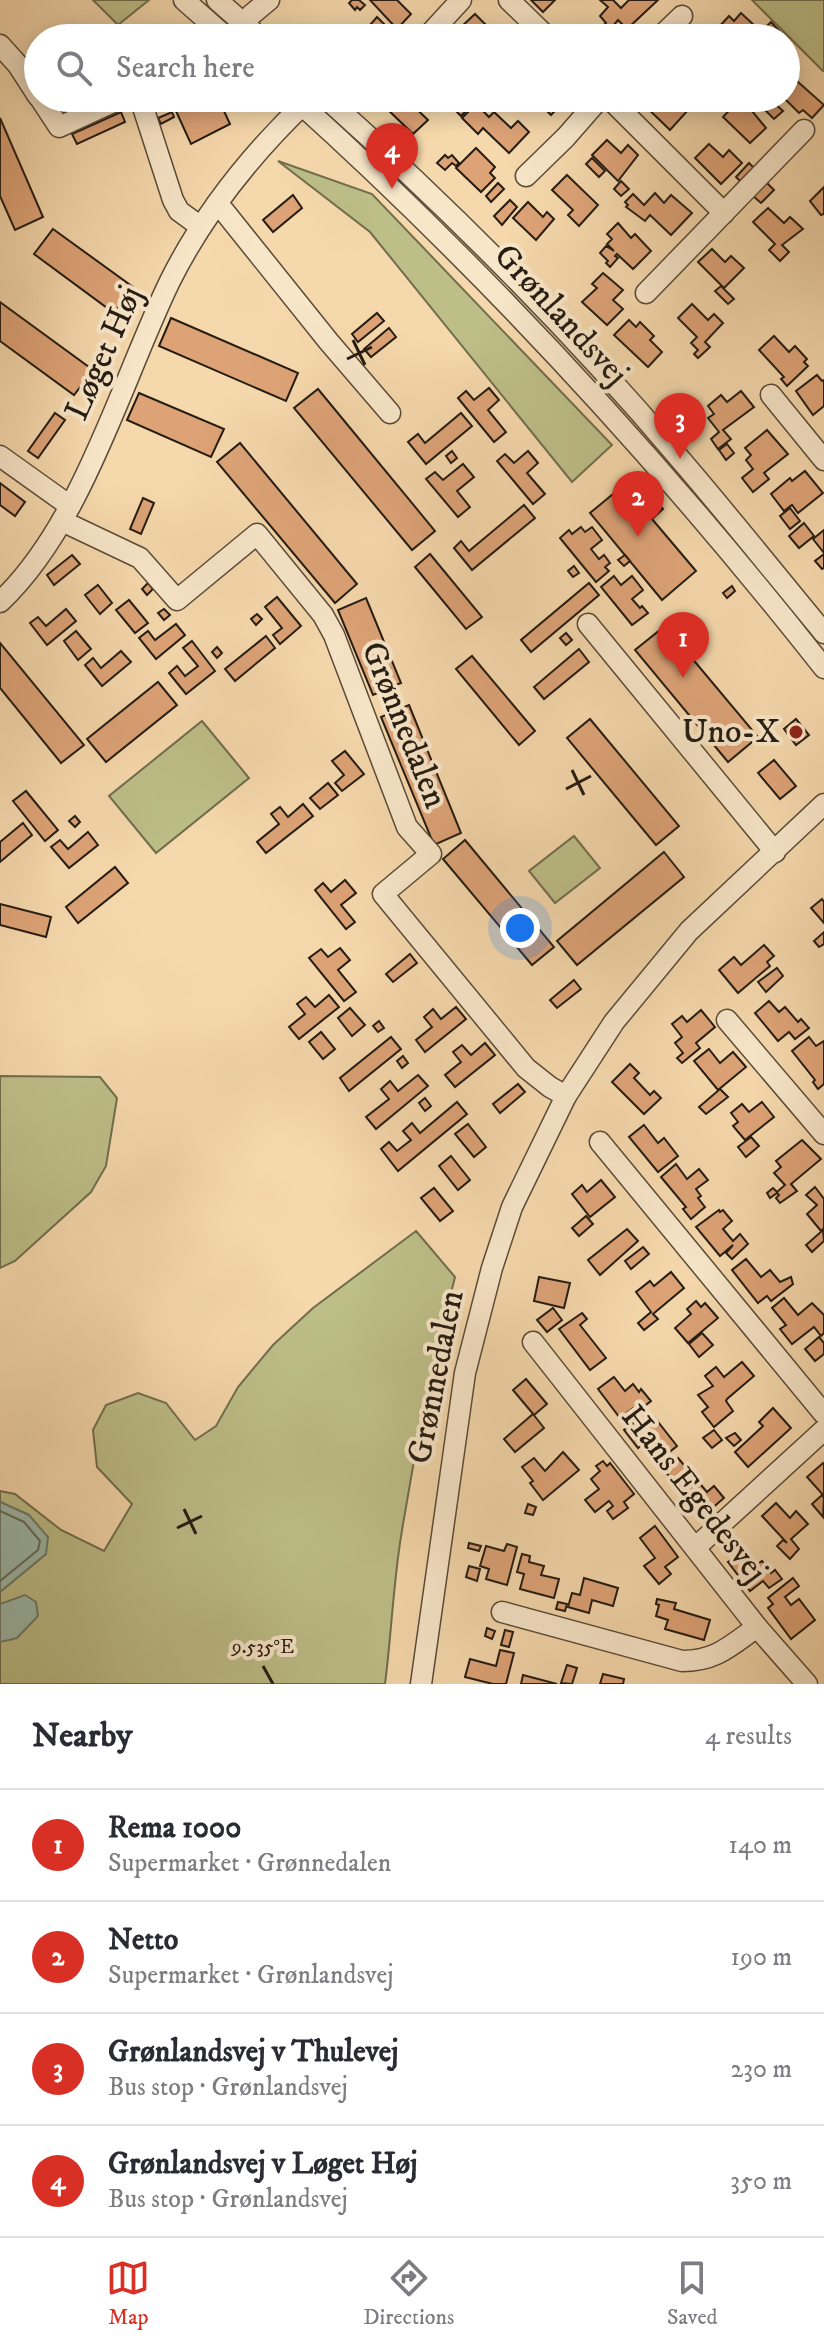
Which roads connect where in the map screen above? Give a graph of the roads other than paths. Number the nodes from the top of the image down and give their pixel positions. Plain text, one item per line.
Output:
1 (184, 0) edge
2 (217, 0) edge
3 (269, 0) edge
4 (461, 0) edge
5 (509, 0) edge
6 (682, 16) dead end
7 (220, 24) edge
8 (229, 24) edge
9 (244, 24) edge
10 (439, 24) edge
11 (534, 24) edge
12 (674, 24) edge
13 (0, 45) edge
14 (24, 74) edge
15 (49, 112) edge
16 (92, 112) edge
17 (145, 112) edge
18 (292, 112) edge
19 (314, 112) edge
20 (341, 112) edge
21 (588, 112) edge
22 (623, 112) edge
23 (804, 130) dead end
24 (526, 176) dead end
25 (216, 205) junction
26 (724, 213) junction
27 (201, 227) junction
28 (646, 293) dead end
29 (771, 395) dead end
30 (390, 413) dead end
31 (0, 456) edge
32 (824, 460) edge
33 (66, 514) junction
34 (0, 602) edge
35 (588, 624) dead end
36 (824, 633) edge
37 (823, 663) edge
38 (824, 804) edge
39 (824, 820) edge
40 (778, 850) junction
41 (727, 1020) dead end
42 (566, 1096) junction
43 (824, 1134) edge
44 (600, 1142) dead end
45 (533, 1342) dead end
46 (824, 1414) edge
47 (824, 1430) edge
48 (696, 1547) junction
49 (502, 1612) dead end
50 (757, 1627) junction
51 (421, 1684) edge
52 (807, 1684) edge

1 - 7 street
2 - 8 street
3 - 9 street
4 - 10 street
5 - 11 street
6 - 12 street
13 - 14 street
15 - 16 street
17 - 27 street
18 - 25 street, Løget Høj
19 - 37 street, Grønlandsvej
20 - 36 street, Grønlandsvej
21 - 24 street
22 - 26 street
23 - 26 street
25 - 27 street, Løget Høj
25 - 30 street
26 - 28 street
27 - 33 street, Løget Høj
29 - 32 street
31 - 33 street
33 - 34 street, Løget Høj
33 - 42 street, Grønnedalen
35 - 40 street
38 - 40 street, Grønnedalen
39 - 40 street, Grønnedalen
40 - 42 street, Grønnedalen
41 - 43 street
42 - 51 street, Grønnedalen
44 - 46 street
45 - 48 street, Hans Egedesvej
47 - 48 street
48 - 50 street, Hans Egedesvej
49 - 50 street
50 - 52 street, Hans Egedesvej

